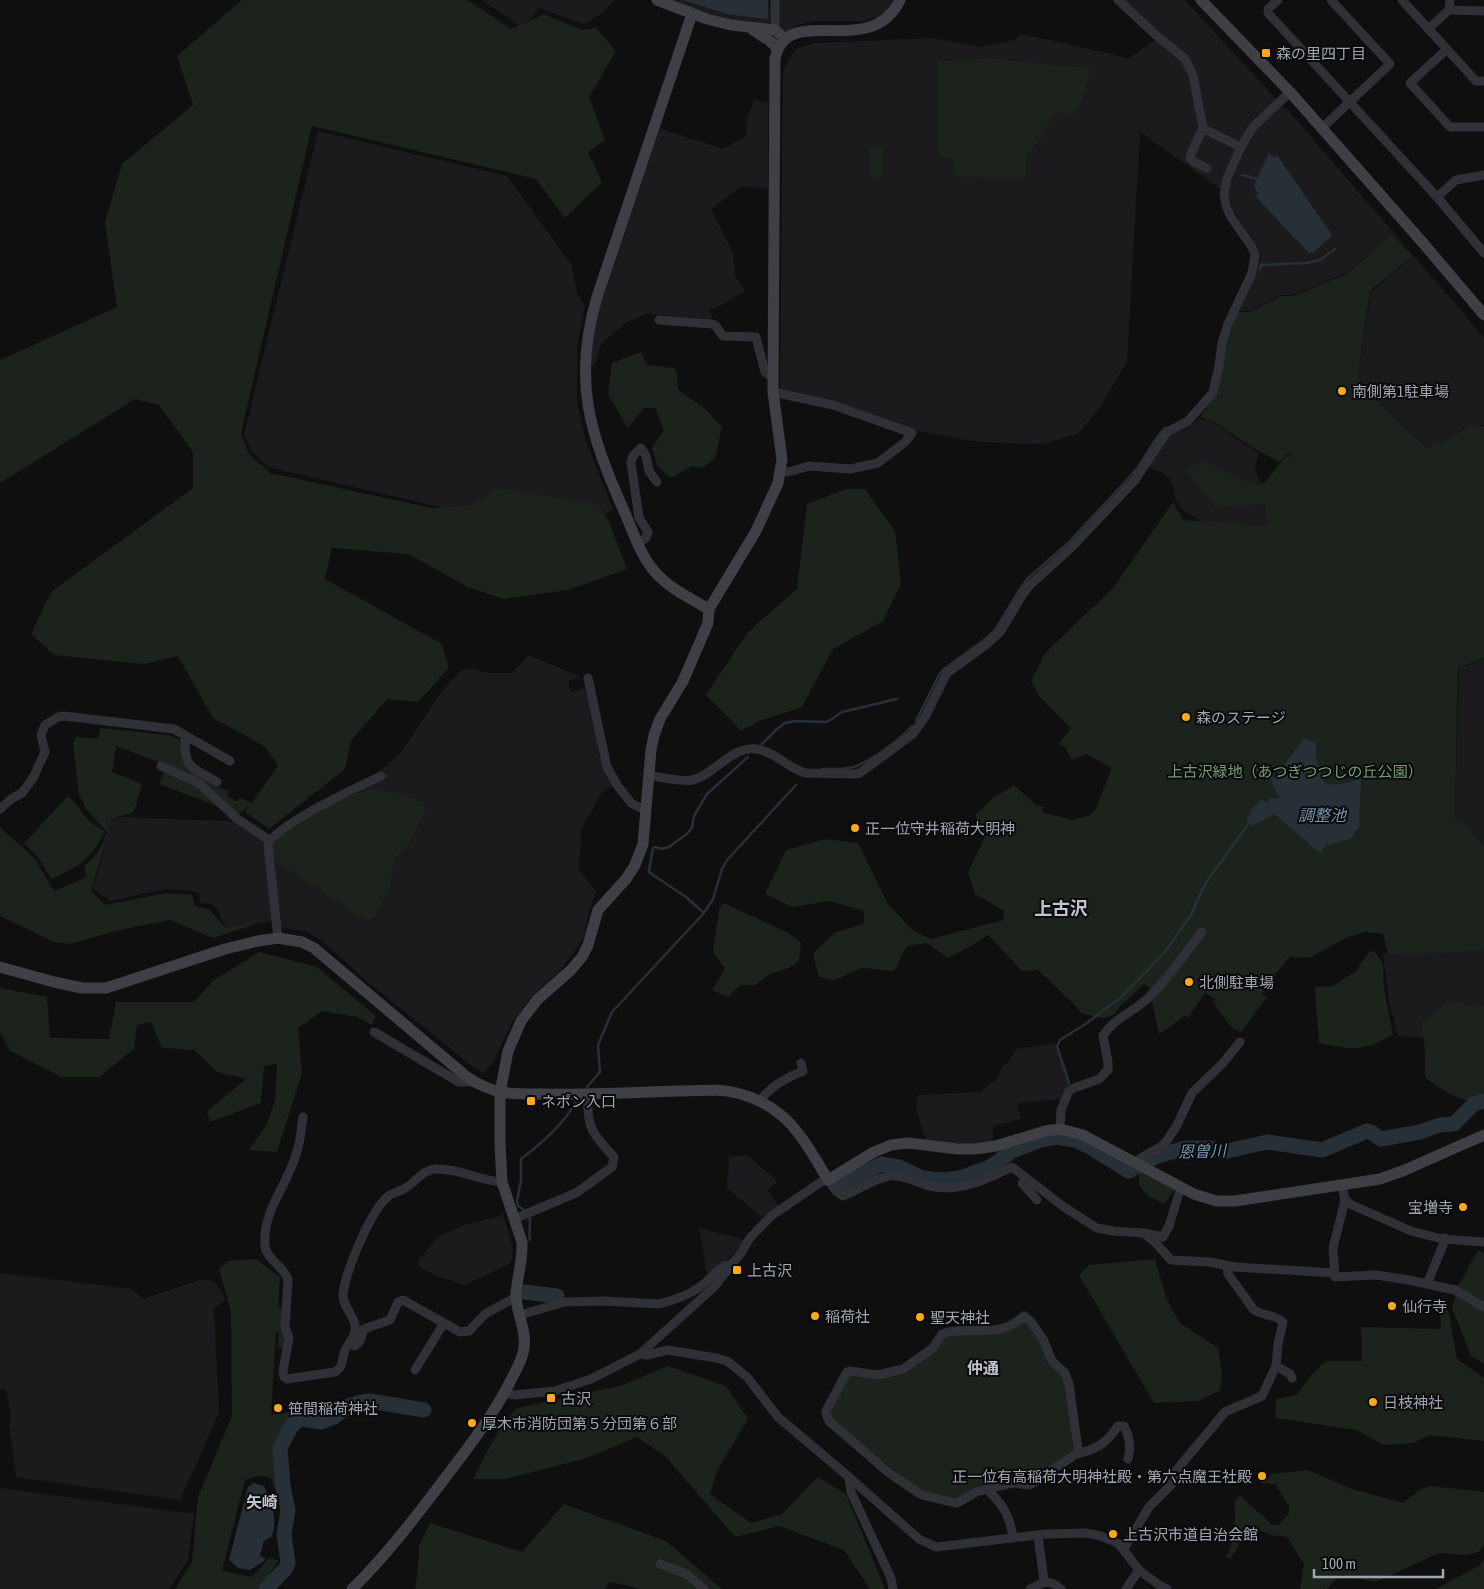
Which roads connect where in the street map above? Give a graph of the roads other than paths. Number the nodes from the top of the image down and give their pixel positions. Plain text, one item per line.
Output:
1 (657, 0) edge
2 (775, 0) edge
3 (900, 0) edge
4 (1118, 0) edge
5 (1200, 0) edge
6 (1278, 0) edge
7 (1330, 0) edge
8 (1402, 0) edge
9 (1449, 5) edge
10 (1484, 10) edge
11 (692, 14) junction
12 (749, 28) junction
13 (1428, 29) junction
14 (779, 34) junction
15 (776, 48) junction
16 (1446, 50) junction
17 (1484, 81) edge
18 (1290, 92) junction
19 (1350, 101) junction
20 (1484, 127) edge
21 (1203, 128) junction
22 (1322, 128) junction
23 (1241, 147) junction
24 (1207, 168) dead end
25 (1484, 174) edge
26 (1437, 197) junction
27 (1484, 252) edge
28 (1482, 309) edge
29 (658, 320) dead end
30 (773, 377) junction
31 (773, 392) junction
32 (780, 471) junction
33 (657, 482) dead end
34 (638, 543) junction
35 (708, 609) junction
36 (588, 678) dead end
37 (185, 735) junction
38 (230, 761) dead end
39 (161, 766) dead end
40 (649, 775) junction
41 (381, 776) dead end
42 (217, 782) dead end
43 (0, 809) edge
44 (645, 810) junction
45 (269, 840) junction
46 (1202, 932) dead end
47 (278, 938) junction
48 (0, 967) edge
49 (374, 1032) dead end
50 (1240, 1042) dead end
51 (801, 1063) dead end
52 (474, 1082) junction
53 (500, 1093) junction
54 (588, 1094) junction
55 (760, 1101) junction
56 (301, 1122) dead end
57 (1060, 1129) junction
58 (1484, 1136) edge
59 (1138, 1164) junction
60 (828, 1180) junction
61 (502, 1182) junction
62 (1022, 1183) dead end
63 (1342, 1186) junction
64 (1181, 1187) junction
65 (1037, 1200) dead end
66 (1345, 1200) junction
67 (524, 1215) junction
68 (1143, 1233) junction
69 (1444, 1238) junction
70 (1484, 1242) edge
71 (732, 1264) junction
72 (1227, 1266) junction
73 (1335, 1273) junction
74 (1427, 1284) junction
75 (516, 1297) junction
76 (1484, 1307) edge
77 (520, 1315) junction
78 (444, 1323) junction
79 (350, 1344) junction
80 (640, 1354) junction
81 (1276, 1366) junction
82 (415, 1370) dead end
83 (1292, 1378) dead end
84 (504, 1393) junction
85 (1076, 1454) junction
86 (1128, 1460) dead end
87 (849, 1477) junction
88 (987, 1489) junction
89 (1038, 1536) junction
90 (1014, 1538) junction
91 (1124, 1549) junction
92 (660, 1564) dead end
93 (1139, 1570) junction
94 (1044, 1581) junction
95 (352, 1589) edge
96 (704, 1589) edge
97 (894, 1589) edge
98 (1030, 1589) edge
99 (1061, 1589) edge
100 (1126, 1589) edge
101 (1167, 1589) edge

1 - 11 street
2 - 14 street
3 - 14 street
4 - 21 street
5 - 18 street
6 - 19 street
7 - 19 street
8 - 13 street
9 - 10 street
9 - 13 street
11 - 12 street
11 - 34 street
12 - 14 street
12 - 15 street
13 - 16 street
14 - 15 street
15 - 30 street
16 - 17 street
16 - 20 street
18 - 22 street
18 - 23 street
19 - 22 street
19 - 26 street
21 - 23 street
21 - 24 street
22 - 28 street
23 - 40 street
25 - 26 street
26 - 27 street
29 - 30 street
30 - 31 street
31 - 32 street
31 - 32 street
32 - 35 street
33 - 34 street
34 - 35 street
35 - 40 street
36 - 44 street
37 - 38 street
37 - 42 street
37 - 43 street
39 - 45 street
40 - 44 street
41 - 45 street
44 - 53 street
45 - 47 street
46 - 57 street
47 - 48 street
47 - 52 street
49 - 52 street
50 - 59 street
51 - 55 street
52 - 53 street
53 - 54 street
53 - 61 street
54 - 55 street
54 - 67 street
55 - 60 street
56 - 79 street
57 - 59 street
57 - 60 street
58 - 63 street
59 - 64 street
60 - 68 street
60 - 71 street
61 - 67 street
61 - 79 street
62 - 65 street
63 - 64 street
63 - 66 street
64 - 68 street
66 - 69 street
66 - 73 street
67 - 75 street
68 - 72 street
69 - 70 street
69 - 74 street
71 - 77 street
71 - 80 street
72 - 73 street
72 - 81 street
73 - 74 street
74 - 76 street
75 - 77 street
75 - 78 street
77 - 84 street
78 - 79 street
78 - 82 street
80 - 84 street
80 - 87 street
81 - 83 street
81 - 91 street
84 - 95 street
85 - 86 street
85 - 88 street
85 - 88 street
87 - 90 street
87 - 97 street
88 - 90 street
89 - 90 street
89 - 91 street
89 - 94 street
91 - 93 street
92 - 96 street
93 - 100 street
93 - 101 street
94 - 98 street
94 - 99 street

